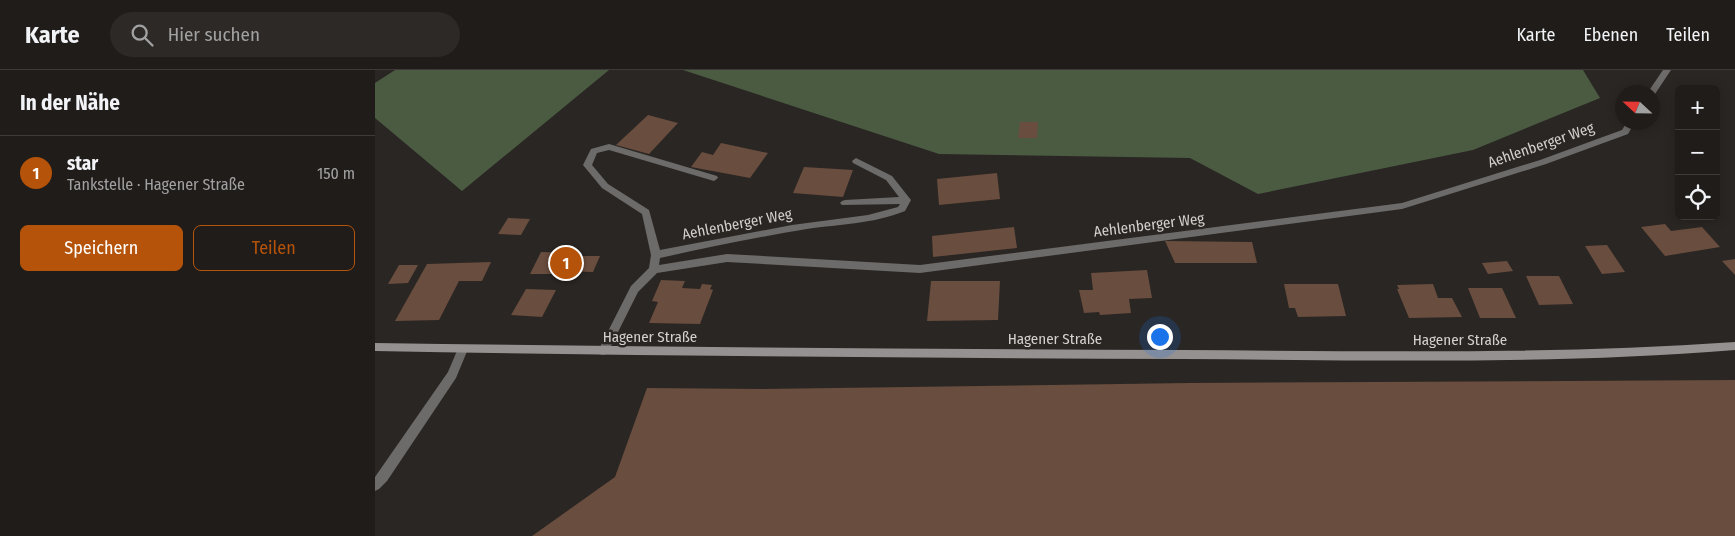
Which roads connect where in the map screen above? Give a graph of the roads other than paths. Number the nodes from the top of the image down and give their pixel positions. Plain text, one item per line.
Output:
1 (1667, 70) edge
2 (1657, 85) edge
3 (1626, 130) edge
4 (856, 161) dead end
5 (715, 178) dead end
6 (906, 200) junction
7 (845, 203) dead end
8 (656, 255) junction
9 (654, 270) junction
10 (1735, 346) edge
11 (375, 347) edge
12 (463, 349) junction
13 (603, 351) junction
14 (375, 485) edge

1 - 2 lane
3 - 9 lane, Aehlenberger Weg
4 - 6 lane
5 - 8 lane
6 - 7 lane
6 - 8 lane, Aehlenberger Weg
8 - 9 lane
9 - 13 lane
10 - 13 main road, Hagener Straße
11 - 12 main road, Hagener Straße
12 - 13 main road, Hagener Straße
12 - 14 lane

